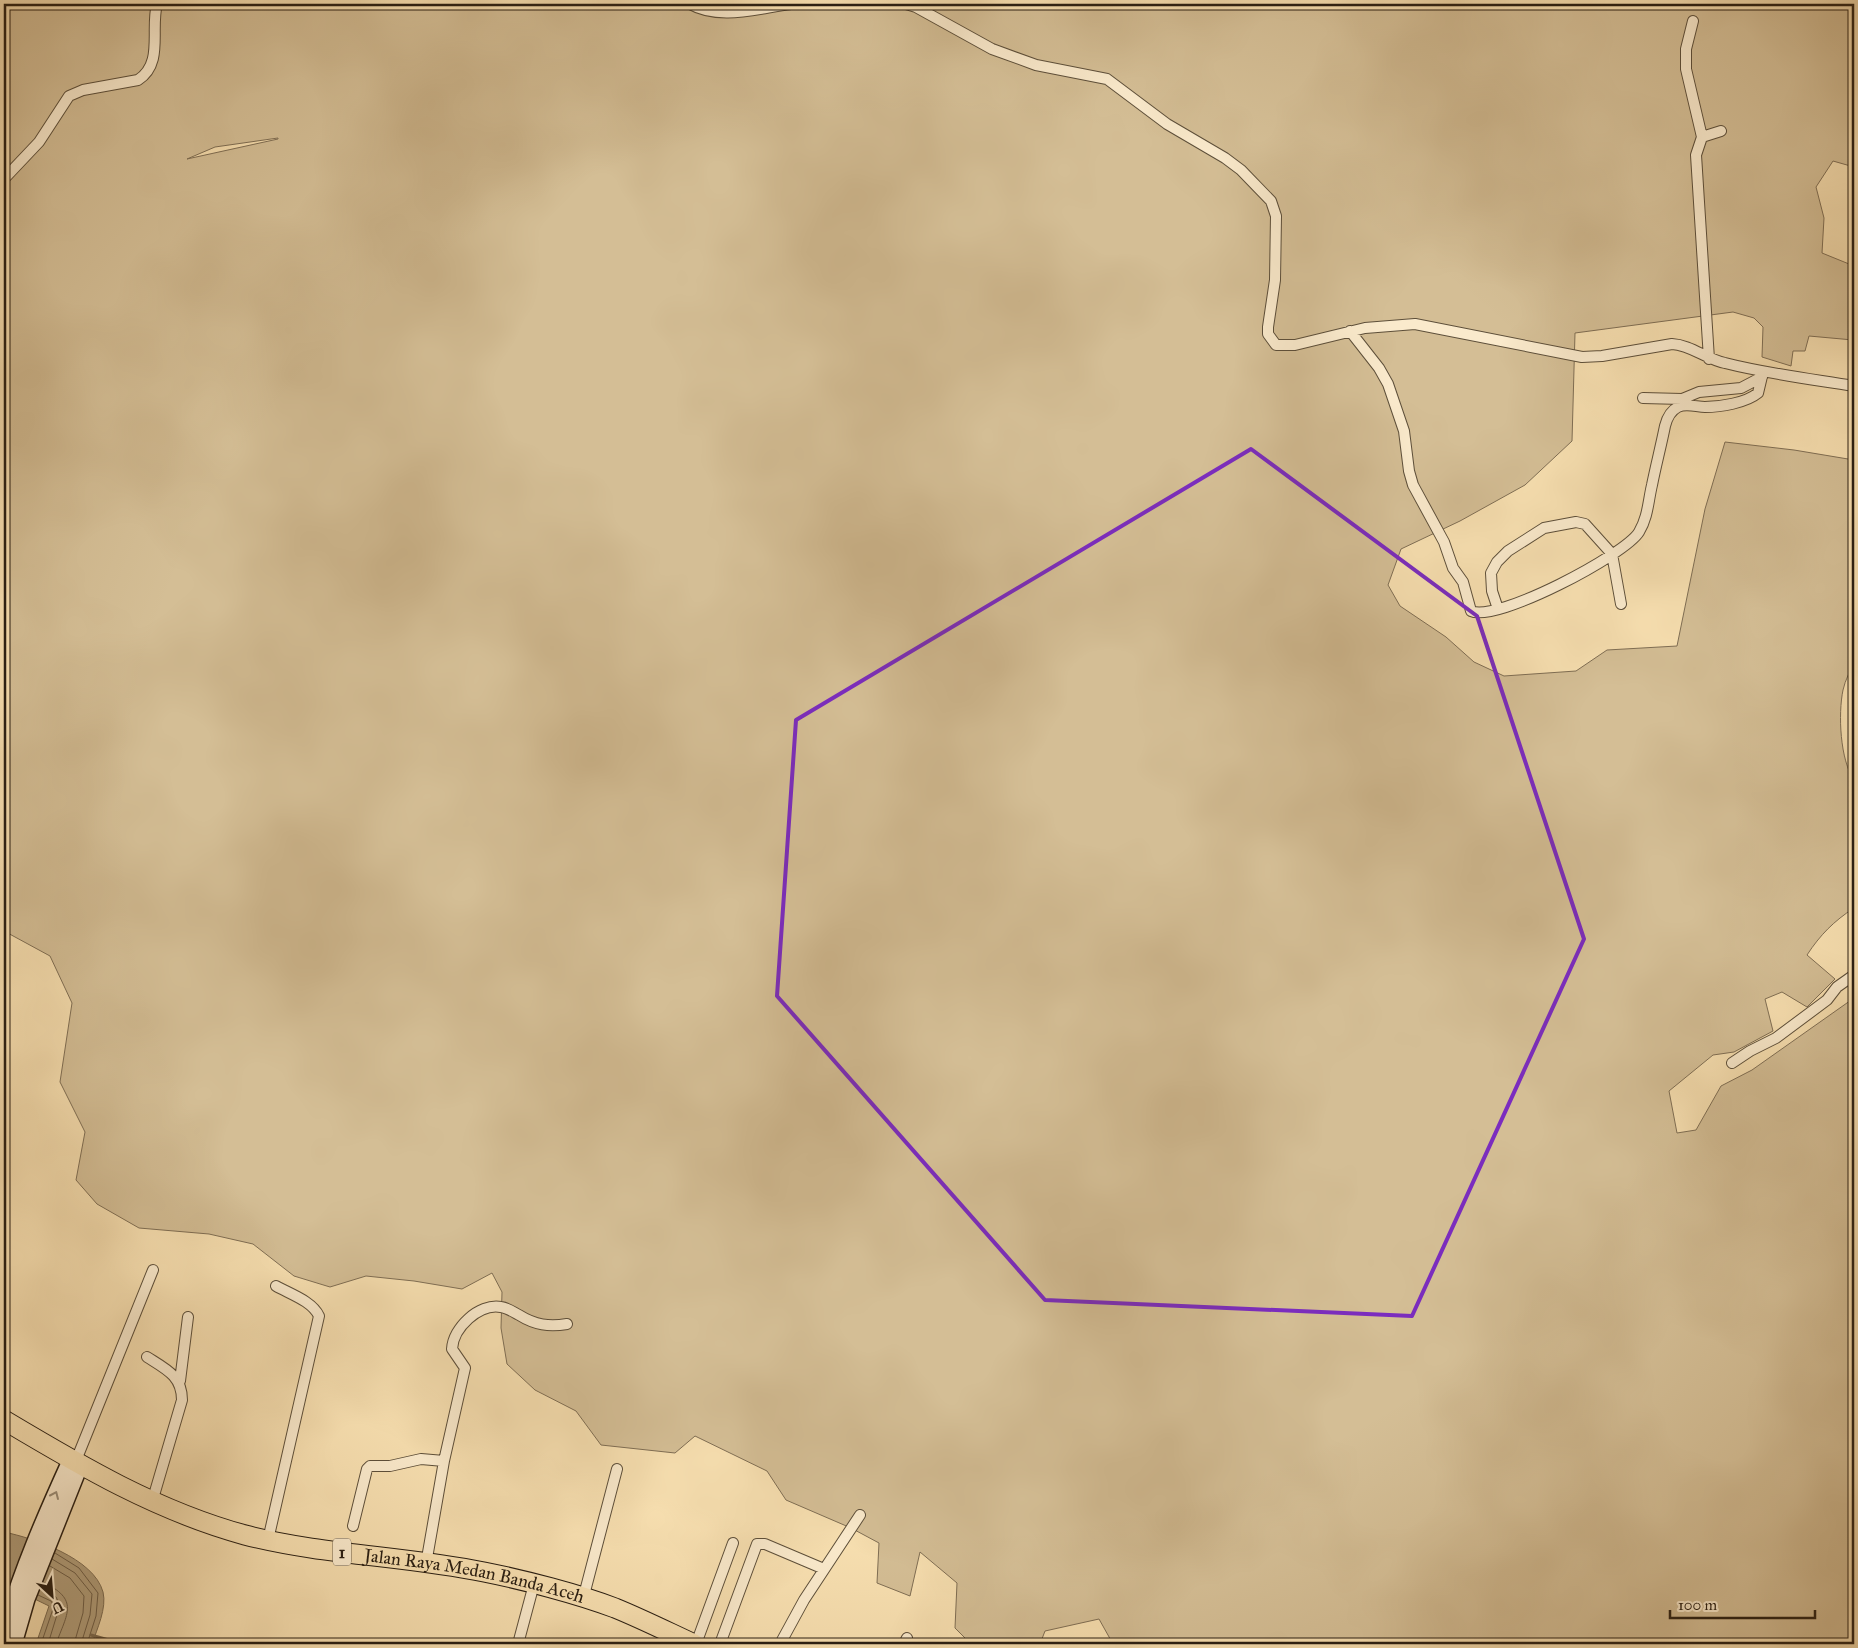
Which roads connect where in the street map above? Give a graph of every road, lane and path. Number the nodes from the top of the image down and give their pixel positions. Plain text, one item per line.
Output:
1 (157, 4) edge
2 (690, 4) edge
3 (791, 4) edge
4 (906, 4) edge
5 (1693, 22) dead end
6 (1721, 131) dead end
7 (1702, 137) junction
8 (4, 179) edge
9 (1350, 331) junction
10 (1709, 359) junction
11 (1762, 374) junction
12 (1854, 386) edge
13 (1643, 398) dead end
14 (1612, 554) junction
15 (1620, 604) dead end
16 (1498, 609) junction
17 (1854, 975) edge
18 (1732, 1063) dead end
19 (154, 1270) dead end
20 (276, 1286) dead end
21 (188, 1317) dead end
22 (567, 1324) dead end
23 (148, 1357) dead end
24 (180, 1381) junction
25 (4, 1420) edge
26 (444, 1461) junction
27 (75, 1463) junction
28 (617, 1469) dead end
29 (152, 1502) junction
30 (860, 1515) dead end
31 (353, 1526) dead end
32 (268, 1540) junction
33 (733, 1543) dead end
34 (426, 1564) junction
35 (824, 1569) junction
36 (534, 1584) junction
37 (21, 1597) junction
38 (583, 1598) junction
39 (4, 1630) edge
40 (668, 1639) edge
41 (14, 1644) edge
42 (518, 1644) edge
43 (695, 1644) edge
44 (720, 1644) edge
45 (780, 1644) edge

1 - 8 street
2 - 3 street
4 - 9 street
5 - 7 street
6 - 7 street
7 - 10 street
9 - 10 street
9 - 16 street
10 - 11 street
11 - 12 street
11 - 13 street
11 - 14 street
14 - 15 street
14 - 16 street
14 - 16 street
17 - 18 street
19 - 27 street
20 - 32 street
21 - 24 street
22 - 26 street
23 - 24 street
24 - 29 street
25 - 27 highway, Jalan Raya Medan Banda Aceh / 1
26 - 31 street
26 - 34 street
27 - 29 highway, Jalan Raya Medan Banda Aceh / 1
27 - 37 street
28 - 38 street
29 - 32 highway, Jalan Raya Medan Banda Aceh / 1
30 - 35 street
32 - 34 highway, Jalan Raya Medan Banda Aceh / 1
33 - 43 street
34 - 36 highway, Jalan Raya Medan Banda Aceh / 1
35 - 44 street
35 - 45 street
36 - 38 highway, Jalan Raya Medan Banda Aceh / 1
36 - 42 street
37 - 39 street
37 - 41 street
38 - 40 highway, Jalan Raya Medan Banda Aceh / 1
40 - 43 highway, Jalan Raya Medan Banda Aceh / 1

